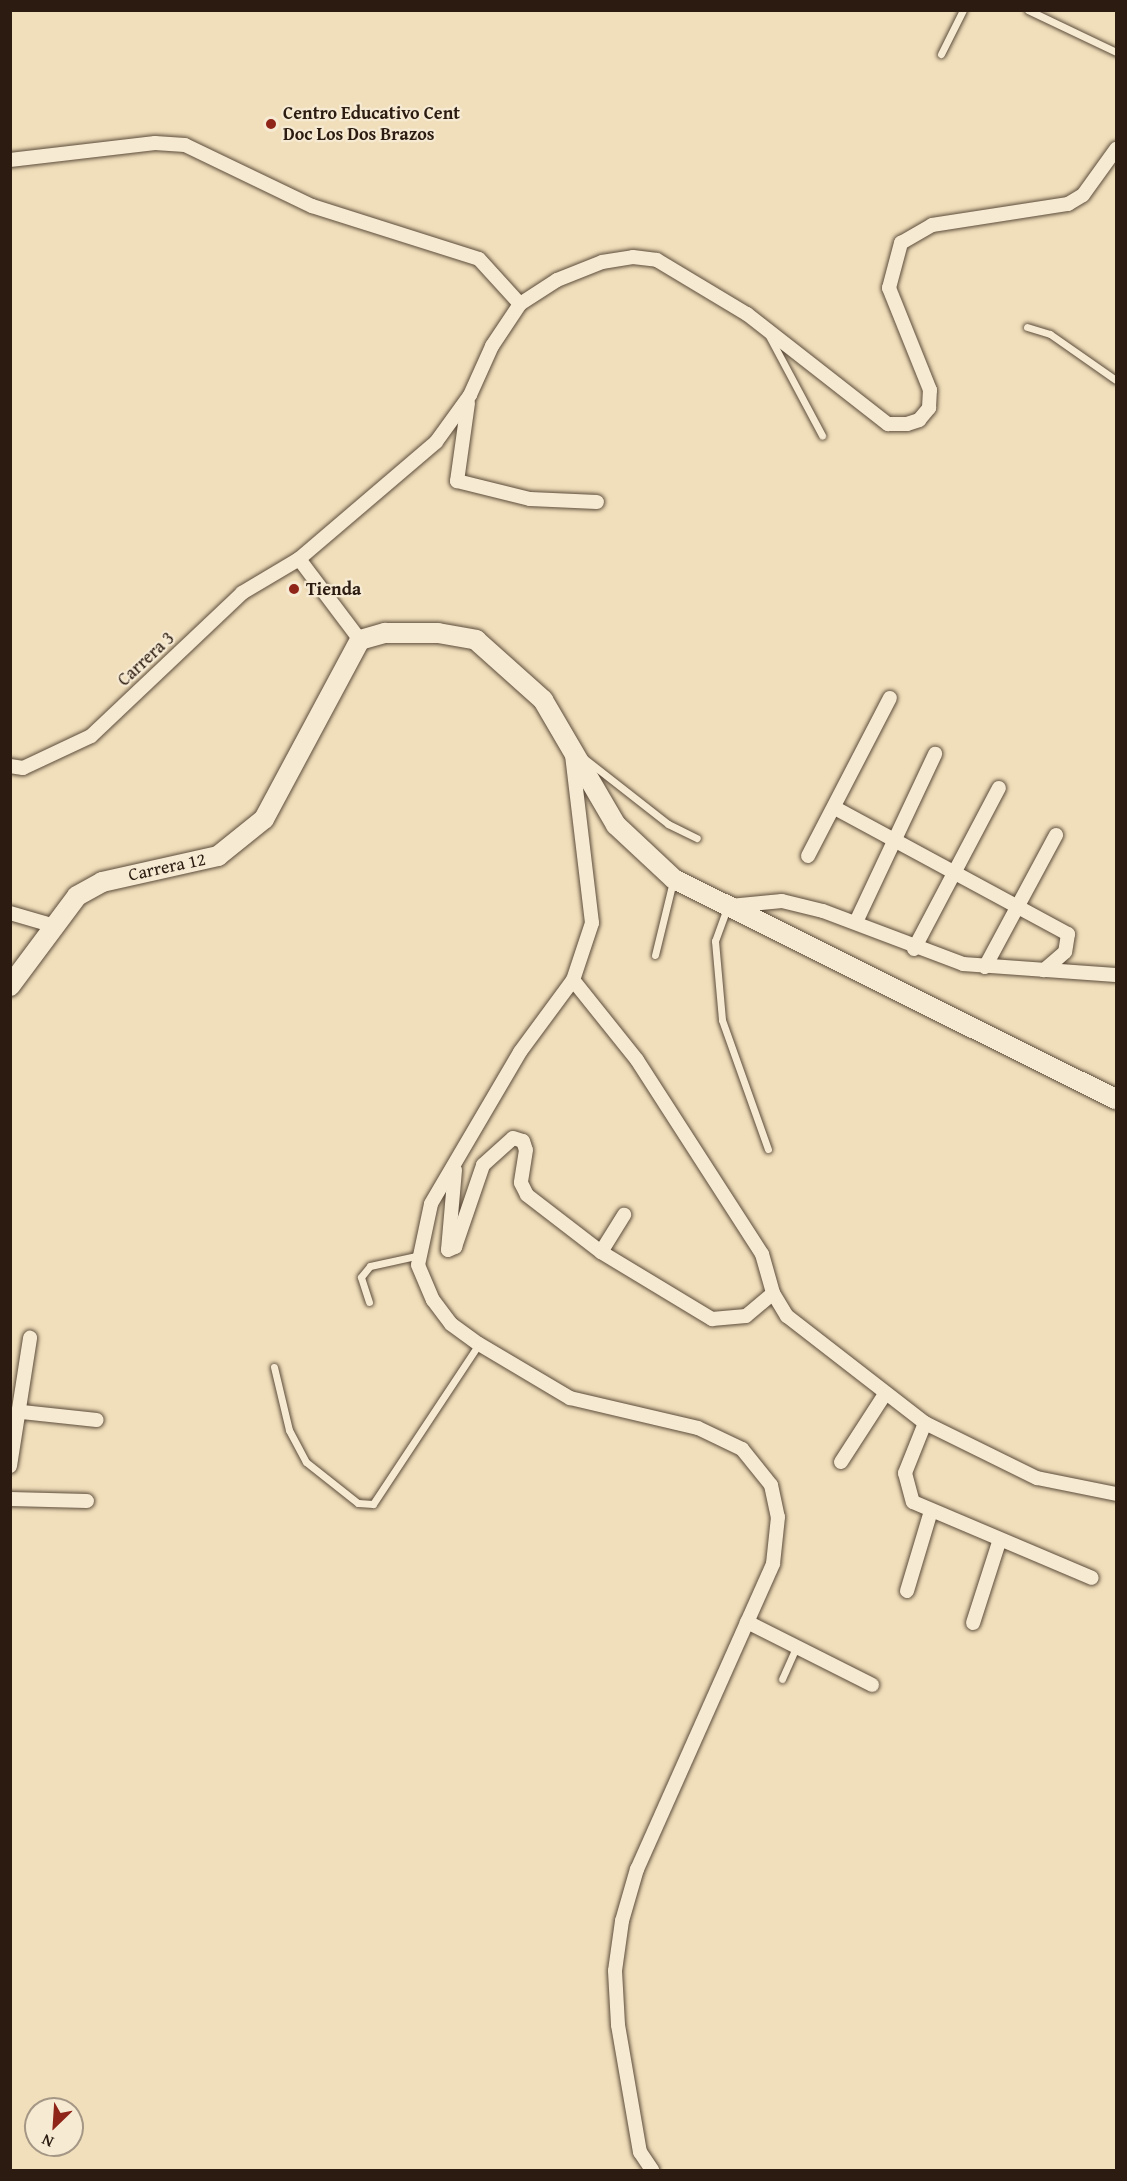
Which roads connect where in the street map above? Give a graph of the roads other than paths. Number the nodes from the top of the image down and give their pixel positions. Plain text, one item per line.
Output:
1 (963, 10) edge
2 (1028, 10) edge
3 (1116, 52) edge
4 (941, 54) dead end
5 (1116, 149) edge
6 (10, 160) edge
7 (520, 304) junction
8 (1027, 327) dead end
9 (766, 331) junction
10 (1116, 380) edge
11 (470, 395) junction
12 (822, 435) dead end
13 (597, 502) dead end
14 (299, 559) junction
15 (360, 640) junction
16 (890, 698) dead end
17 (572, 751) junction
18 (934, 754) dead end
19 (10, 766) edge
20 (999, 788) dead end
21 (835, 808) junction
22 (1056, 836) dead end
23 (697, 838) dead end
24 (896, 840) junction
25 (808, 856) dead end
26 (955, 873) junction
27 (674, 879) junction
28 (1019, 906) junction
29 (728, 907) junction
30 (10, 913) edge
31 (856, 922) junction
32 (51, 925) junction
33 (914, 949) junction
34 (655, 955) dead end
35 (985, 967) junction
36 (1044, 970) junction
37 (1116, 975) edge
38 (573, 980) junction
39 (10, 986) edge
40 (1116, 1099) edge
41 (768, 1149) dead end
42 (456, 1162) junction
43 (624, 1215) dead end
44 (602, 1252) junction
45 (420, 1255) junction
46 (773, 1293) junction
47 (369, 1302) dead end
48 (30, 1338) dead end
49 (479, 1344) junction
50 (274, 1368) dead end
51 (885, 1394) junction
52 (22, 1412) junction
53 (97, 1420) dead end
54 (925, 1424) junction
55 (842, 1462) dead end
56 (10, 1466) edge
57 (1116, 1494) edge
58 (10, 1499) edge
59 (87, 1501) dead end
60 (931, 1512) junction
61 (999, 1542) junction
62 (1092, 1578) dead end
63 (907, 1591) dead end
64 (747, 1622) junction
65 (973, 1623) dead end
66 (796, 1647) junction
67 (782, 1679) dead end
68 (872, 1685) dead end
69 (652, 2170) edge

1 - 4 lane
2 - 3 lane
5 - 9 street
6 - 7 street
7 - 9 street
7 - 11 street
8 - 10 lane
9 - 12 lane
11 - 13 street
11 - 14 street, Carrera 3
14 - 15 street
14 - 19 street, Carrera 3
15 - 17 street
15 - 32 street, Carrera 12
16 - 21 street
17 - 23 lane
17 - 27 street
17 - 38 street
18 - 24 street
20 - 26 street
21 - 24 street
21 - 25 street
22 - 28 street
24 - 26 street
24 - 31 street
26 - 28 street
26 - 33 street
27 - 29 street
27 - 34 lane
28 - 35 street
28 - 36 street
29 - 31 street
29 - 40 street
29 - 41 lane
30 - 32 street
31 - 33 street
32 - 39 street, Carrera 12
33 - 35 street
35 - 36 street
36 - 37 street
38 - 42 street
38 - 46 street
42 - 44 street
42 - 45 street
43 - 44 street
44 - 46 street
45 - 47 lane
45 - 49 street
46 - 51 street
48 - 52 street
49 - 50 lane
49 - 64 street
51 - 54 street
51 - 55 street
52 - 53 street
52 - 56 street
54 - 57 street
54 - 60 street
58 - 59 street
60 - 61 street
60 - 63 street
61 - 62 street
61 - 65 street
64 - 66 street
64 - 69 street
66 - 67 lane
66 - 68 street

